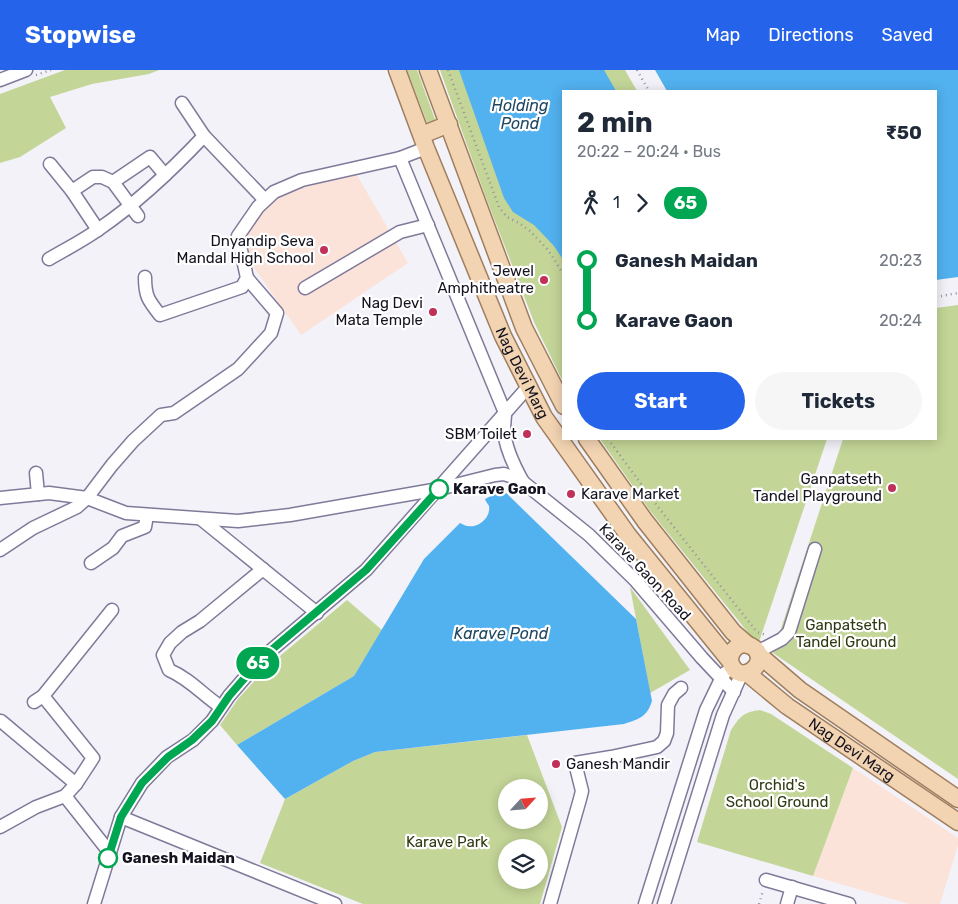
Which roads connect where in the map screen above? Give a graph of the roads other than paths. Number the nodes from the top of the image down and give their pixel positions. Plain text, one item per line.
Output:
1 (26, 70) edge
2 (397, 70) edge
3 (428, 70) edge
4 (0, 80) edge
5 (182, 103) dead end
6 (449, 124) junction
7 (204, 136) junction
8 (424, 141) junction
9 (400, 158) junction
10 (50, 164) dead end
11 (165, 175) junction
12 (113, 182) junction
13 (72, 191) junction
14 (265, 200) junction
15 (134, 211) junction
16 (428, 225) junction
17 (98, 230) junction
18 (49, 259) dead end
19 (145, 278) dead end
20 (247, 278) junction
21 (305, 288) dead end
22 (528, 388) junction
23 (562, 402) edge
24 (505, 414) junction
25 (587, 440) edge
26 (36, 473) dead end
27 (523, 482) junction
28 (439, 489) junction
29 (38, 494) junction
30 (0, 498) edge
31 (87, 498) junction
32 (147, 515) junction
33 (201, 519) junction
34 (815, 549) dead end
35 (0, 550) edge
36 (92, 562) dead end
37 (263, 569) junction
38 (112, 610) dead end
39 (317, 613) junction
40 (755, 650) junction
41 (738, 668) junction
42 (721, 679) junction
43 (681, 688) dead end
44 (734, 692) junction
45 (221, 708) junction
46 (1, 721) edge
47 (76, 784) junction
48 (66, 796) junction
49 (958, 798) edge
50 (121, 817) junction
51 (958, 822) edge
52 (0, 827) edge
53 (110, 853) junction
54 (766, 880) dead end
55 (792, 888) junction
56 (319, 901) edge
57 (94, 904) edge
58 (335, 904) edge
59 (550, 904) edge
60 (645, 904) edge
61 (664, 904) edge
62 (787, 904) edge
63 (849, 904) edge

1 - 4 street
2 - 8 main road, Nag Devi Marg
3 - 6 main road, Nag Devi Marg
5 - 7 street
6 - 8 main road
6 - 23 main road, Nag Devi Marg
7 - 11 street
7 - 14 street
8 - 9 street
8 - 22 main road, Nag Devi Marg
9 - 14 street
9 - 16 street
10 - 13 street
11 - 12 street
11 - 15 street
12 - 13 street
12 - 15 street
13 - 17 street
14 - 20 street
15 - 17 street
16 - 21 street
16 - 24 street
17 - 18 street
19 - 20 street
20 - 31 street
22 - 24 street
22 - 41 main road, Nag Devi Marg
24 - 27 street
24 - 28 street
25 - 40 main road, Nag Devi Marg
26 - 29 street
27 - 28 street, Karave Gaon Road
27 - 42 street, Karave Gaon Road
28 - 33 street, Karave Gaon Road
28 - 39 street
29 - 30 street, Karave Gaon Road
29 - 31 street, Karave Gaon Road
31 - 32 street, Karave Gaon Road
31 - 35 street
32 - 33 street, Karave Gaon Road
32 - 36 street
33 - 37 street
34 - 40 street
37 - 39 street
37 - 45 street
38 - 47 street
39 - 45 street
40 - 41 main road
40 - 41 main road
40 - 49 main road, Nag Devi Marg
41 - 42 street
41 - 44 street
41 - 51 main road, Nag Devi Marg
42 - 44 street, Karave Gaon Road
42 - 60 street
43 - 59 street
44 - 61 street
45 - 50 street
46 - 47 street
47 - 48 street
48 - 52 street
48 - 53 street
50 - 53 street
50 - 56 street
53 - 57 street
54 - 55 street
55 - 62 street
55 - 63 street
56 - 58 street

